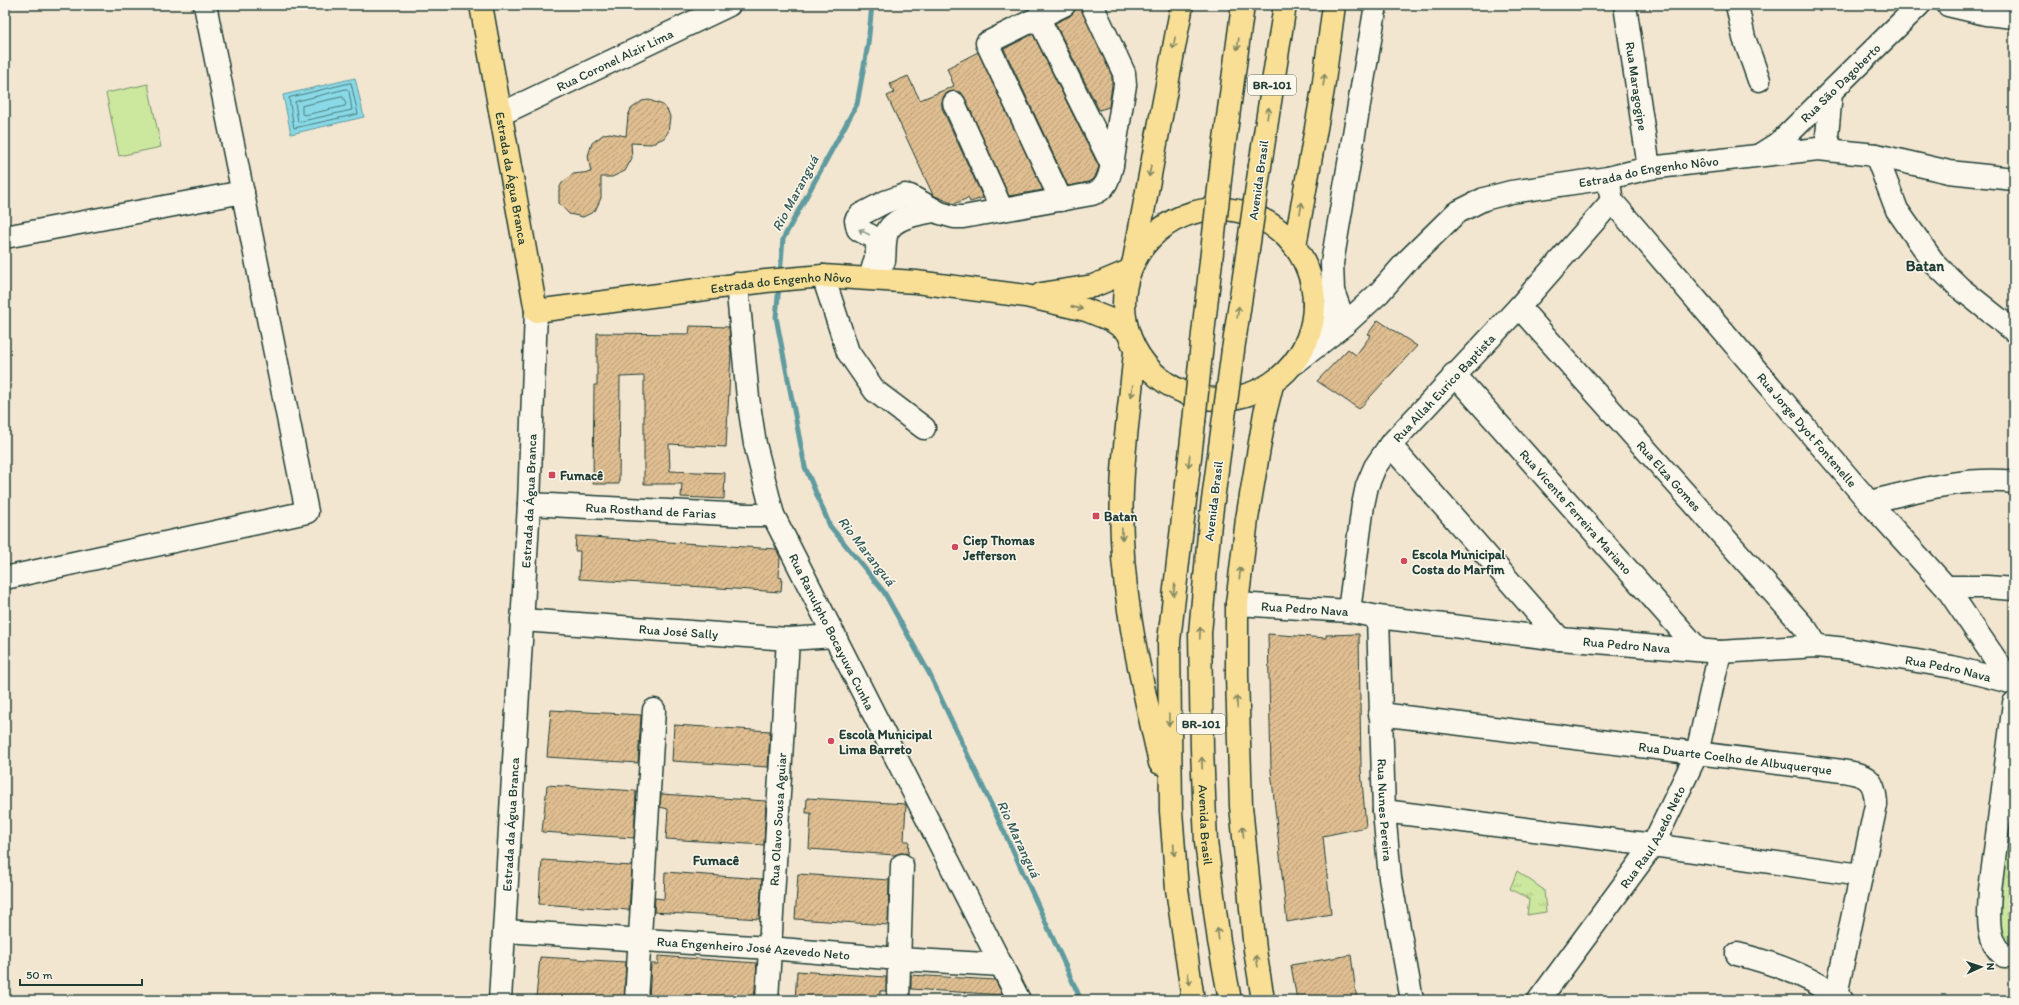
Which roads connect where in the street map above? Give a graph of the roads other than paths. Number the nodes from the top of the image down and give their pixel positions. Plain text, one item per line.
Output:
1 (205, 5) edge
2 (481, 5) edge
3 (729, 5) edge
4 (1064, 5) edge
5 (1092, 5) edge
6 (1182, 5) edge
7 (1243, 5) edge
8 (1284, 5) edge
9 (1334, 5) edge
10 (1376, 5) edge
11 (1626, 5) edge
12 (1737, 5) edge
13 (1919, 5) edge
14 (1948, 5) edge
15 (1038, 17) junction
16 (2014, 17) edge
17 (1759, 80) dead end
18 (1831, 93) junction
19 (954, 103) dead end
20 (500, 114) junction
21 (1831, 149) junction
22 (1759, 156) junction
23 (1876, 156) junction
24 (1112, 165) junction
25 (1649, 168) junction
26 (1608, 178) junction
27 (2014, 179) edge
28 (243, 192) junction
29 (1061, 200) junction
30 (1612, 200) junction
31 (1002, 210) junction
32 (934, 211) junction
33 (5, 237) edge
34 (1295, 246) junction
35 (1132, 265) junction
36 (823, 276) junction
37 (877, 279) junction
38 (737, 284) junction
39 (1026, 296) junction
40 (1314, 304) junction
41 (1519, 307) junction
42 (536, 311) junction
43 (1340, 328) junction
44 (1127, 331) junction
45 (2014, 331) edge
46 (1136, 352) junction
47 (1295, 363) junction
48 (1454, 374) junction
49 (1272, 385) junction
50 (924, 428) dead end
51 (1390, 445) junction
52 (2014, 482) edge
53 (1868, 502) junction
54 (529, 504) junction
55 (773, 515) junction
56 (5, 578) edge
57 (1946, 587) junction
58 (2014, 589) edge
59 (1237, 604) junction
60 (1349, 612) junction
61 (1378, 617) junction
62 (522, 620) junction
63 (835, 636) junction
64 (788, 639) junction
65 (1560, 639) junction
66 (1816, 646) junction
67 (1698, 649) junction
68 (1720, 652) junction
69 (2012, 682) edge
70 (2014, 704) edge
71 (654, 710) dead end
72 (1380, 714) junction
73 (1697, 753) junction
74 (1384, 810) junction
75 (1171, 812) junction
76 (1652, 845) junction
77 (902, 865) dead end
78 (1860, 874) junction
79 (505, 931) junction
80 (640, 939) junction
81 (769, 948) junction
82 (1737, 954) dead end
83 (2014, 956) edge
84 (899, 959) junction
85 (1002, 965) junction
86 (1839, 998) edge
87 (500, 1000) edge
88 (636, 1000) edge
89 (767, 1000) edge
90 (898, 1000) edge
91 (1019, 1000) edge
92 (1193, 1000) edge
93 (1230, 1000) edge
94 (1263, 1000) edge
95 (1412, 1000) edge
96 (1539, 1000) edge

1 - 28 street
2 - 20 main road, Estrada da Água Branca
3 - 20 street, Rua Coronel Alzir Lima
4 - 15 street
5 - 24 street
6 -> 35 main road
7 -> 75 main road, BR-101, bridge
93 -> 8 main road, Avenida Brasil / BR-101, bridge
34 -> 9 main road
10 - 43 street
11 - 25 street, Rua Maragogipe
12 - 17 street
13 - 18 street, Rua São Dagoberto
14 - 16 street
15 - 24 street
15 - 29 street
18 - 21 street
18 - 22 street, Rua São Dagoberto
19 - 31 street
20 - 42 main road, Estrada da Água Branca
21 - 22 street, Estrada do Engenho Nôvo
21 - 23 street, Estrada do Engenho Nôvo
22 - 25 street, Estrada do Engenho Nôvo
23 - 27 street, Estrada do Engenho Nôvo
23 - 45 street
24 - 29 street
25 - 26 street, Estrada do Engenho Nôvo
26 - 30 street, Rua Jorge Dyot Fontenelle
26 - 43 street, Estrada do Engenho Nôvo
28 - 33 street
28 - 56 street
29 - 31 street
30 - 41 street, Rua Allah Eurico Baptista
30 - 53 street, Rua Jorge Dyot Fontenelle
31 - 32 street
32 - 37 street
37 -> 32 street
34 - 35 main road
34 - 40 main road
35 - 39 main road, Estrada do Engenho Nôvo
35 - 44 main road
36 - 37 main road, Estrada do Engenho Nôvo
36 - 38 main road, Estrada do Engenho Nôvo
36 - 50 street
37 - 39 main road, Estrada do Engenho Nôvo
38 - 42 main road, Estrada do Engenho Nôvo
38 - 55 street, Rua Ranulpho Bocayuva Cunha
39 -> 44 main road, Estrada do Engenho Nôvo
40 - 43 street
40 - 47 main road
41 - 48 street, Rua Allah Eurico Baptista
41 - 66 street, Rua Elza Gomes
42 - 54 street, Estrada da Água Branca
43 - 47 street, Estrada do Engenho Nôvo
44 - 46 main road
46 - 49 main road
46 -> 75 main road
47 - 49 main road
48 - 51 street, Rua Allah Eurico Baptista
48 - 67 street, Rua Vicente Ferreira Mariano
59 -> 49 main road
51 - 60 street, Rua Allah Eurico Baptista
51 - 65 street
52 - 53 street
53 - 57 street, Rua Jorge Dyot Fontenelle
54 - 55 street, Rua Rosthand de Farias
54 - 62 street, Estrada da Água Branca
55 - 63 street, Rua Ranulpho Bocayuva Cunha
57 - 58 street
57 - 69 street, Rua Jorge Dyot Fontenelle
59 - 60 street, Rua Pedro Nava
94 -> 59 main road
60 - 61 street, Rua Pedro Nava
61 - 65 street, Rua Pedro Nava
61 - 72 street, Rua Nunes Pereira
62 - 64 street, Rua José Sally
62 - 79 street, Estrada da Água Branca
63 - 64 street, Rua José Sally
63 - 85 street, Rua Ranulpho Bocayuva Cunha
64 - 81 street, Rua Olavo Sousa Aguiar
65 - 67 street, Rua Pedro Nava
66 - 68 street, Rua Pedro Nava
66 - 69 street, Rua Pedro Nava
67 - 68 street, Rua Pedro Nava
68 - 73 street, Rua Raul Azedo Neto
70 - 83 street
71 - 80 street
72 - 73 street, Rua Duarte Coelho de Albuquerque
72 - 74 street, Rua Nunes Pereira
73 - 76 street, Rua Raul Azedo Neto
73 - 78 street, Rua Duarte Coelho de Albuquerque
74 - 76 street
74 - 95 street, Rua Nunes Pereira
75 -> 92 main road, BR-101
76 - 78 street
76 - 96 street, Rua Raul Azedo Neto
77 - 84 street
78 - 86 street, Rua Duarte Coelho de Albuquerque
79 - 80 street, Rua Engenheiro José Azevedo Neto
79 - 87 street, Estrada da Água Branca
80 - 81 street, Rua Engenheiro José Azevedo Neto
80 - 88 street
81 - 84 street, Rua Engenheiro José Azevedo Neto
81 - 89 street, Rua Olavo Sousa Aguiar
82 - 86 street
84 - 85 street, Rua Engenheiro José Azevedo Neto
84 - 90 street
85 - 91 street, Rua Ranulpho Bocayuva Cunha

